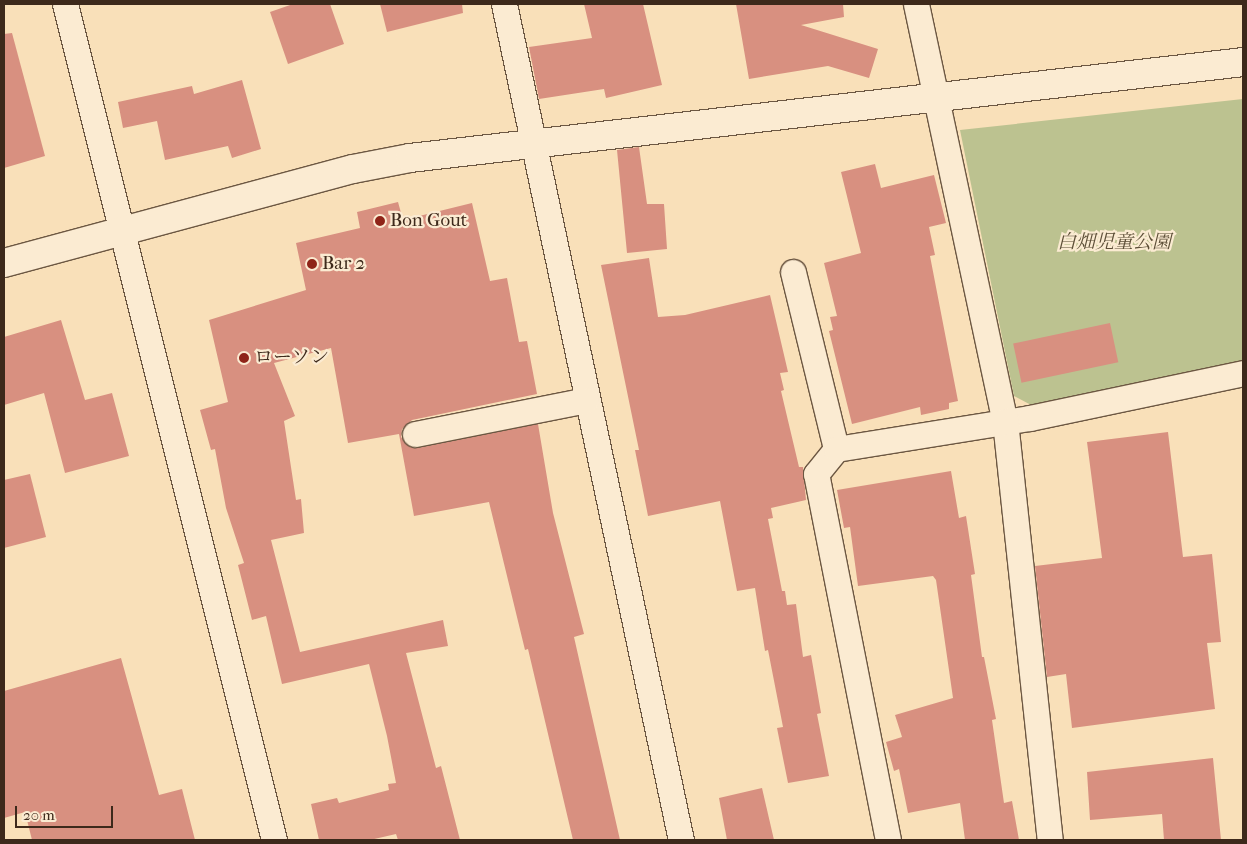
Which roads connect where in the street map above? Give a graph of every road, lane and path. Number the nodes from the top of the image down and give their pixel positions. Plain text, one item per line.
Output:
1 (64, 4) edge
2 (504, 4) edge
3 (916, 4) edge
4 (1243, 62) edge
5 (936, 98) junction
6 (533, 144) junction
7 (122, 230) junction
8 (4, 263) edge
9 (793, 272) dead end
10 (1243, 373) edge
11 (586, 400) junction
12 (1005, 421) junction
13 (414, 434) dead end
14 (836, 449) junction
15 (274, 840) edge
16 (681, 840) edge
17 (888, 840) edge
18 (1050, 840) edge

1 - 7 street
2 - 6 street
3 - 5 street
4 - 5 street
5 - 6 street
5 - 12 street
6 - 7 street
6 - 11 street
7 - 8 street
7 - 15 street
9 - 14 street
10 - 12 street
11 - 13 street
11 - 16 street
12 - 14 street
12 - 18 street
14 - 17 street

